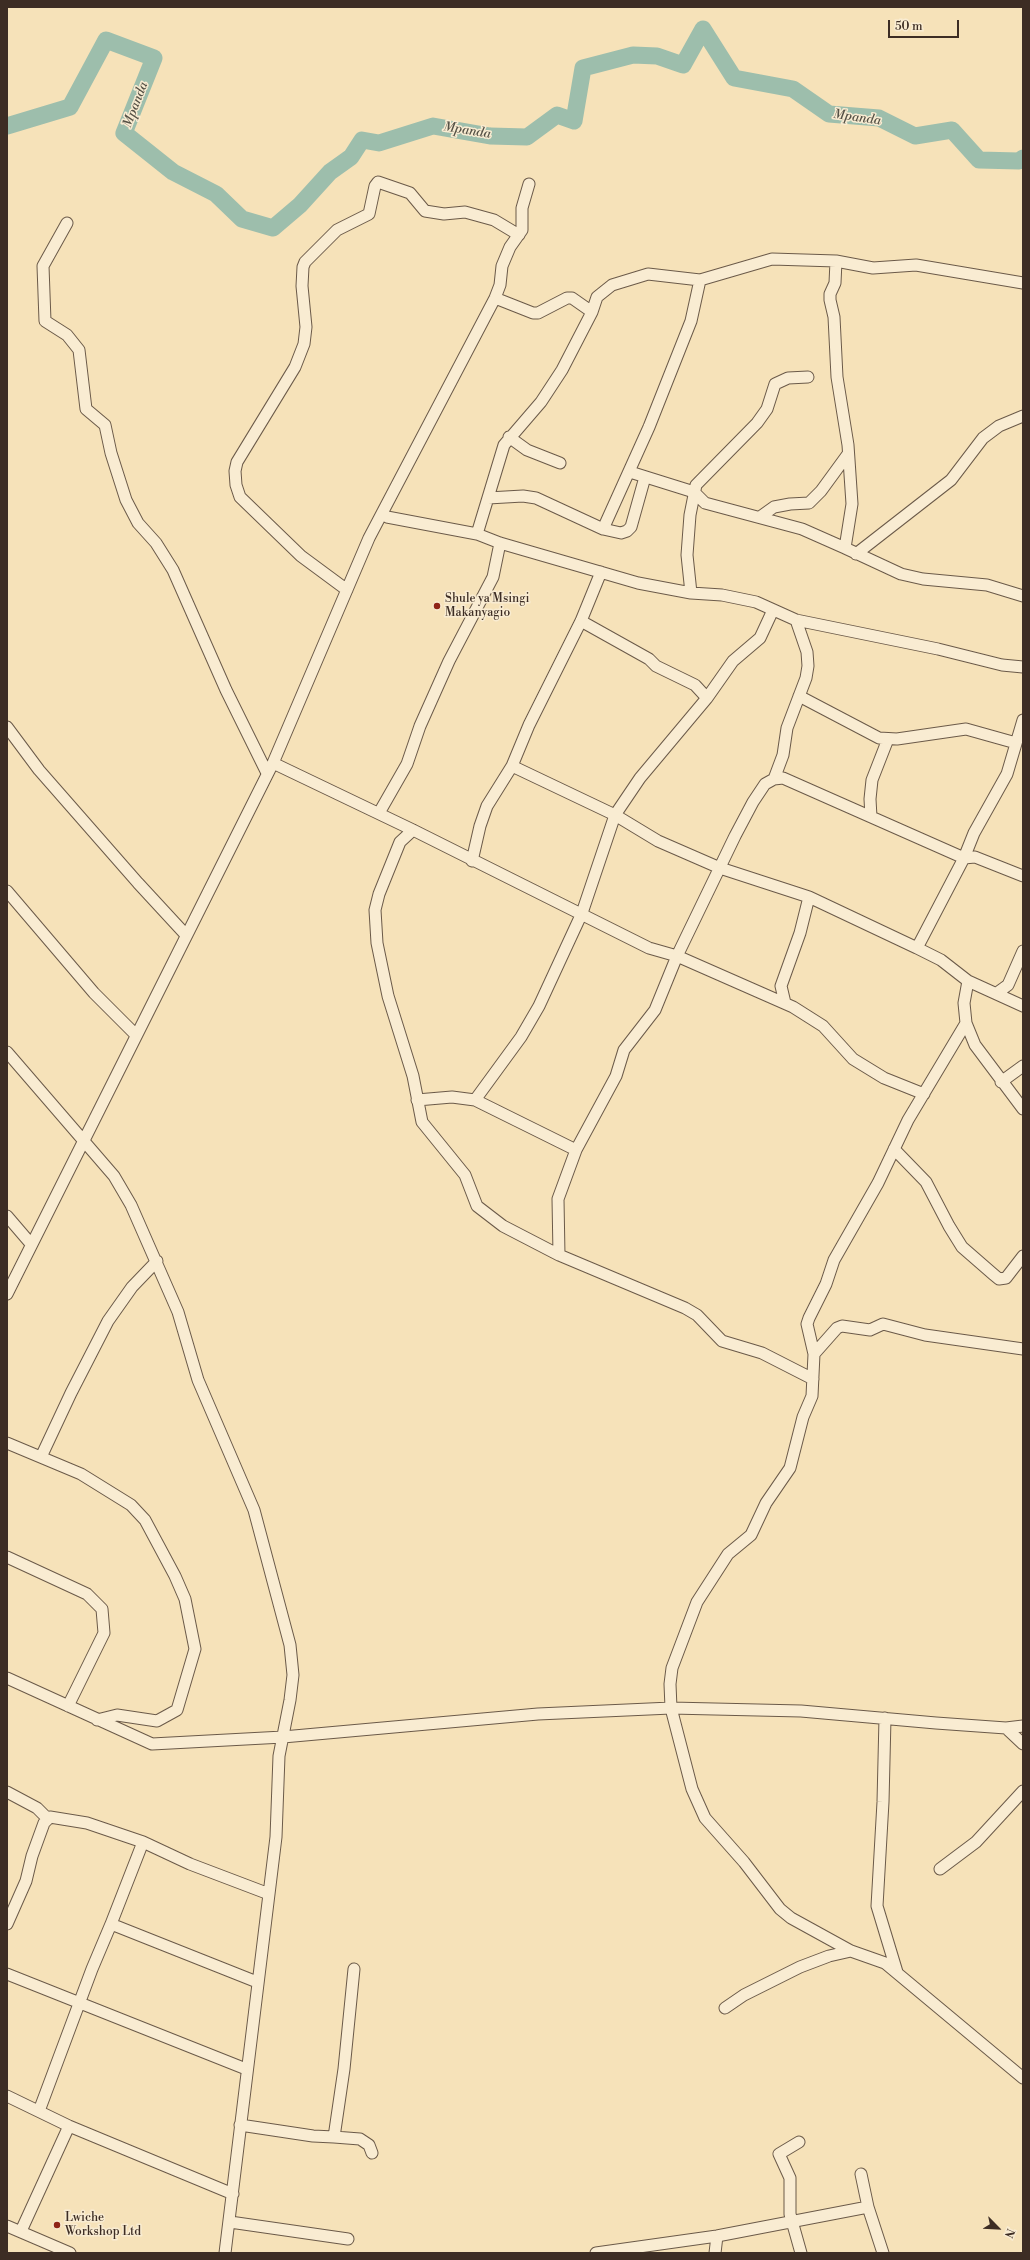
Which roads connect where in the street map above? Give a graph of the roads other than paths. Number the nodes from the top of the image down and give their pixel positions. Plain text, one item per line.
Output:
1 (529, 184) dead end
2 (67, 223) dead end
3 (519, 235) junction
4 (836, 261) junction
5 (700, 280) junction
6 (1023, 283) edge
7 (495, 298) junction
8 (592, 312) junction
9 (808, 378) dead end
10 (1023, 416) edge
11 (509, 437) junction
12 (848, 454) junction
13 (560, 464) dead end
14 (630, 472) junction
15 (645, 477) junction
16 (694, 492) junction
17 (488, 498) junction
18 (387, 517) dead end
19 (760, 517) junction
20 (603, 529) junction
21 (477, 534) junction
22 (500, 543) junction
23 (845, 548) junction
24 (856, 554) junction
25 (602, 572) junction
26 (347, 590) junction
27 (691, 593) junction
28 (1023, 596) edge
29 (773, 610) junction
30 (796, 620) junction
31 (581, 621) junction
32 (1022, 668) edge
33 (799, 696) junction
34 (707, 698) junction
35 (1023, 720) edge
36 (7, 727) edge
37 (888, 739) junction
38 (1016, 742) junction
39 (273, 763) junction
40 (512, 766) junction
41 (267, 773) junction
42 (774, 779) junction
43 (870, 799) junction
44 (848, 806) junction
45 (379, 813) junction
46 (615, 815) junction
47 (871, 817) junction
48 (413, 830) junction
49 (964, 858) junction
50 (472, 860) junction
51 (720, 868) junction
52 (1023, 876) edge
53 (7, 891) edge
54 (809, 897) junction
55 (582, 913) junction
56 (186, 934) junction
57 (917, 948) junction
58 (1023, 951) edge
59 (677, 956) junction
60 (968, 981) junction
61 (997, 993) junction
62 (785, 1003) junction
63 (1023, 1006) edge
64 (966, 1023) junction
65 (135, 1034) junction
66 (7, 1052) edge
67 (1023, 1066) edge
68 (1001, 1082) junction
69 (924, 1094) junction
70 (417, 1100) junction
71 (475, 1100) junction
72 (1023, 1109) edge
73 (84, 1139) junction
74 (894, 1149) junction
75 (576, 1150) junction
76 (7, 1216) edge
77 (31, 1244) junction
78 (560, 1255) junction
79 (1023, 1256) edge
80 (157, 1261) junction
81 (7, 1294) edge
82 (1023, 1349) edge
83 (814, 1354) junction
84 (813, 1379) junction
85 (7, 1443) edge
86 (41, 1457) junction
87 (7, 1557) edge
88 (7, 1678) edge
89 (68, 1706) junction
90 (671, 1708) junction
91 (886, 1718) junction
92 (97, 1720) junction
93 (1023, 1726) edge
94 (1006, 1728) junction
95 (283, 1737) junction
96 (1023, 1744) edge
97 (1023, 1791) edge
98 (7, 1792) edge
99 (48, 1819) junction
100 (143, 1842) junction
101 (940, 1869) dead end
102 (268, 1894) junction
103 (7, 1924) edge
104 (111, 1924) junction
105 (851, 1951) junction
106 (354, 1969) dead end
107 (897, 1972) junction
108 (7, 1974) edge
109 (257, 1982) junction
110 (79, 2002) junction
111 (725, 2008) dead end
112 (246, 2069) junction
113 (1023, 2078) edge
114 (7, 2096) edge
115 (39, 2111) junction
116 (240, 2125) junction
117 (69, 2126) junction
118 (334, 2137) junction
119 (799, 2142) dead end
120 (372, 2153) dead end
121 (861, 2174) dead end
122 (233, 2194) junction
123 (868, 2206) junction
124 (230, 2222) junction
125 (791, 2223) junction
126 (7, 2226) edge
127 (21, 2231) junction
128 (717, 2236) junction
129 (348, 2239) dead end
130 (70, 2253) edge
131 (226, 2253) edge
132 (596, 2253) edge
133 (715, 2253) edge
134 (801, 2253) edge
135 (883, 2253) edge

1 - 3 street
2 - 41 street
3 - 7 street
3 - 26 street
4 - 5 street
4 - 6 street
4 - 12 street
5 - 8 street
5 - 14 street
7 - 8 street
7 - 26 street
8 - 11 street
9 - 16 street
10 - 24 street
11 - 13 street
11 - 17 street
12 - 19 street
12 - 23 street
14 - 15 street
14 - 20 street
15 - 16 street
15 - 20 street
16 - 19 street
16 - 27 street
17 - 20 street
17 - 21 street
18 - 21 street
19 - 23 street
21 - 22 street
22 - 25 street
22 - 45 street
23 - 24 street
24 - 28 street
25 - 27 street
25 - 31 street
26 - 39 street
27 - 29 street
29 - 30 street
29 - 34 street
30 - 32 street
30 - 33 street
31 - 34 street
31 - 40 street
33 - 37 street
33 - 42 street
34 - 46 street
35 - 38 street
36 - 56 street
37 - 38 street
37 - 43 street
38 - 49 street
39 - 41 street
39 - 45 street
40 - 46 street
40 - 50 street
41 - 56 street
42 - 44 street
42 - 51 street
43 - 44 street
43 - 47 street
44 - 47 street
45 - 48 street
46 - 51 street
46 - 55 street
47 - 49 street
48 - 50 street
48 - 70 street
49 - 52 street
49 - 57 street
50 - 55 street
51 - 54 street
51 - 59 street
53 - 65 street
54 - 57 street
54 - 62 street
55 - 59 street
55 - 71 street
56 - 65 street
57 - 60 street
58 - 61 street
59 - 62 street
59 - 75 street
60 - 61 street
60 - 64 street
61 - 63 street
62 - 69 street
64 - 68 street
64 - 69 street
65 - 73 street
66 - 73 street
67 - 68 street
68 - 72 street
69 - 74 street
70 - 71 street
70 - 78 street
71 - 75 street
73 - 77 street
73 - 80 street
74 - 79 street
74 - 83 street
75 - 78 street
76 - 77 street
77 - 81 street
78 - 84 street
80 - 86 street
80 - 95 street
82 - 83 street
83 - 84 street
84 - 90 street
85 - 86 street
86 - 92 street
87 - 89 street
88 - 89 street
89 - 92 street
90 - 91 street
90 - 95 street
90 - 105 street
91 - 94 street
91 - 107 street
92 - 95 street
93 - 94 street
94 - 96 street
95 - 102 street
97 - 101 street
98 - 99 street
99 - 100 street
99 - 103 street
100 - 102 street
100 - 104 street
102 - 109 street
104 - 109 street
104 - 110 street
105 - 107 street
105 - 111 street
106 - 118 street
107 - 113 street
108 - 110 street
109 - 112 street
110 - 112 street
110 - 115 street
112 - 116 street
114 - 115 street
115 - 117 street
116 - 118 street
116 - 122 street
117 - 122 street
117 - 127 street
118 - 120 street
119 - 125 street
121 - 123 street
122 - 124 street
123 - 125 street
123 - 135 street
124 - 129 street
124 - 131 street
125 - 128 street
125 - 134 street
126 - 127 street
127 - 130 street
128 - 132 street
128 - 133 street

